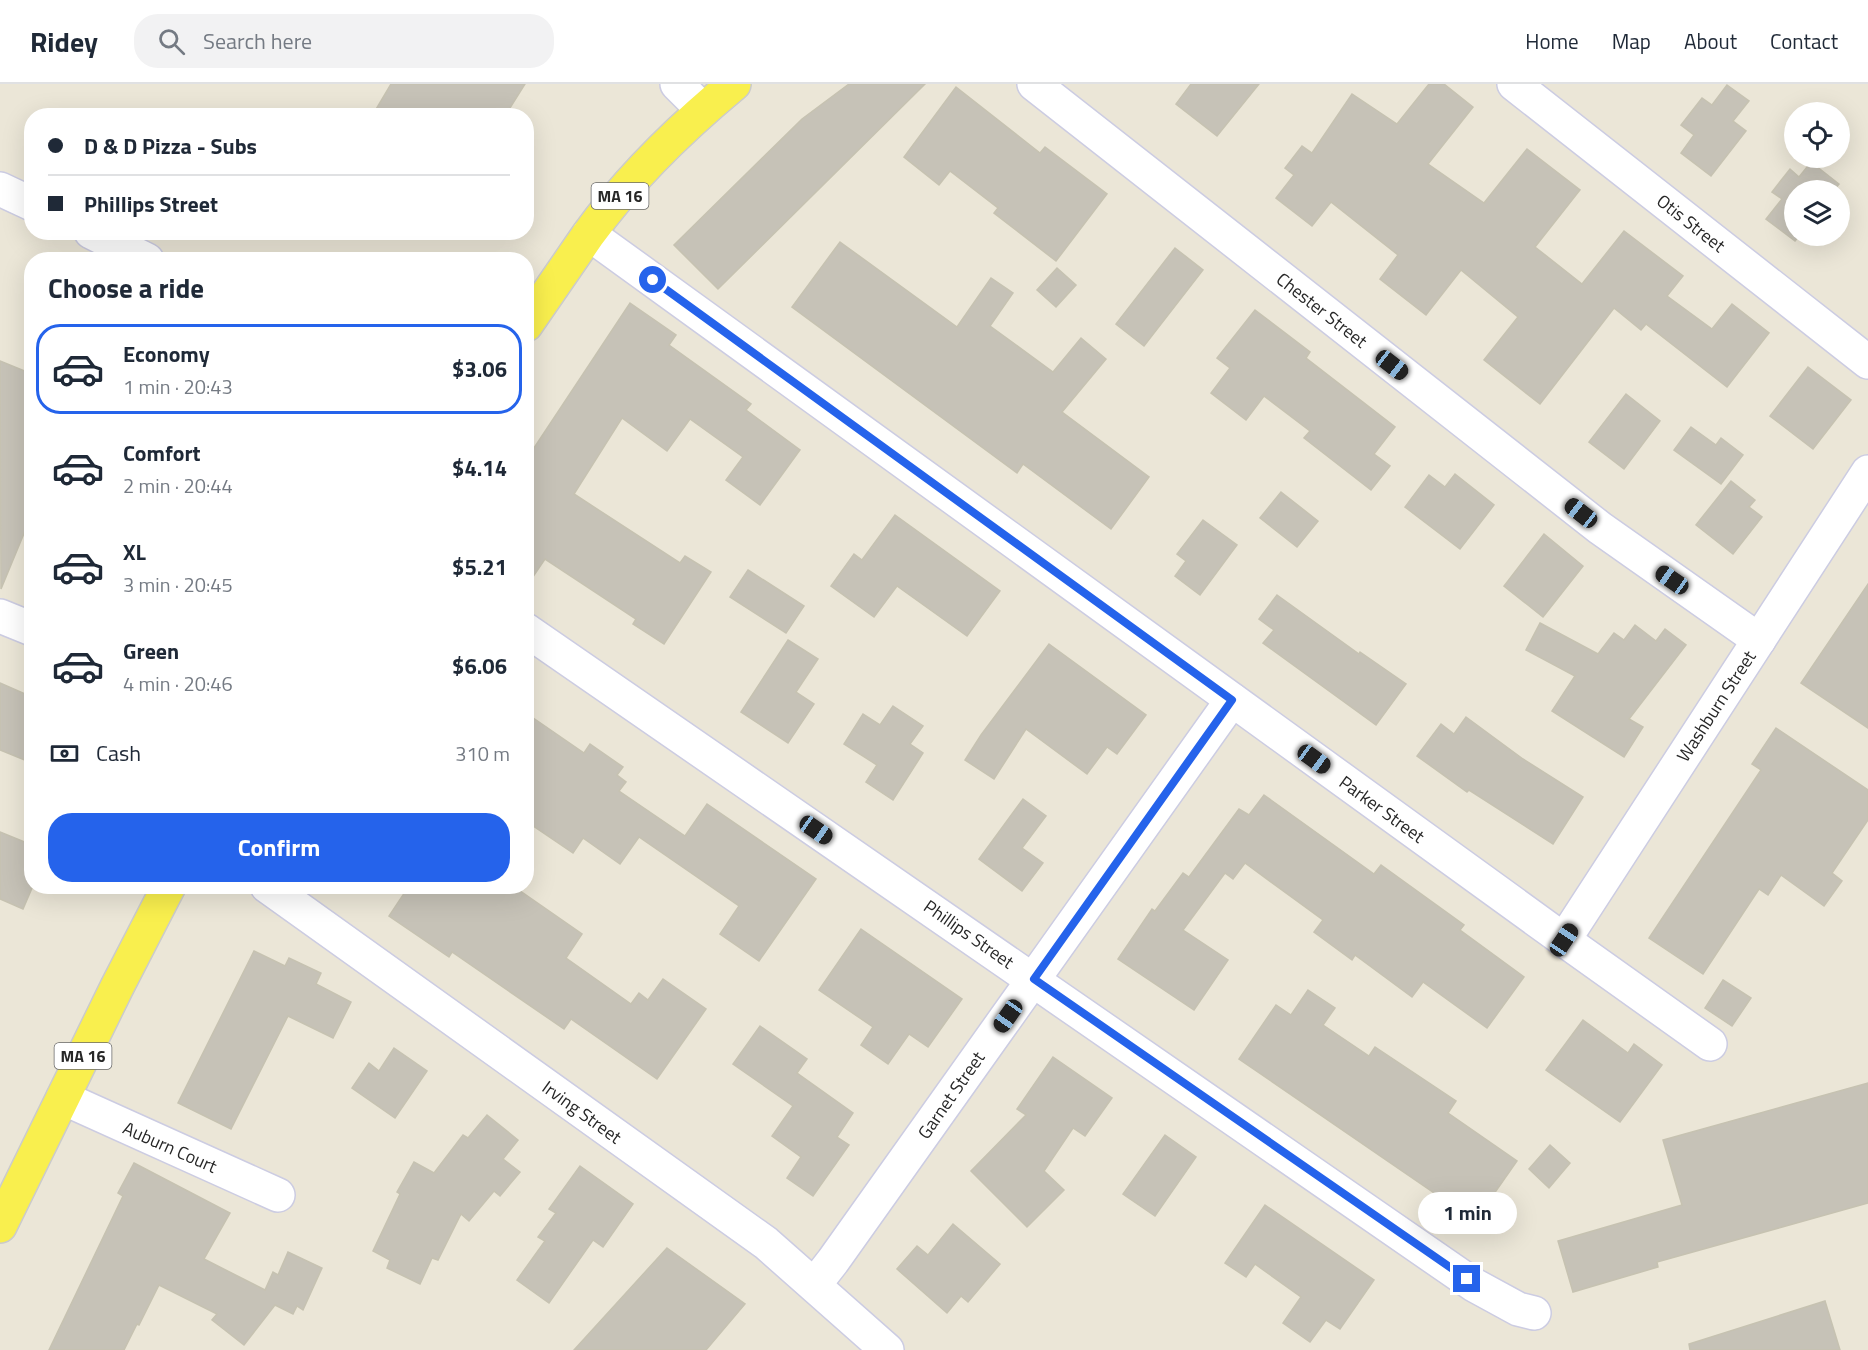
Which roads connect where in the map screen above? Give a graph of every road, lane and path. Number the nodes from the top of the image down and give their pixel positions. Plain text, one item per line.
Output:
1 (677, 84) edge
2 (734, 84) edge
3 (1034, 84) edge
4 (1514, 84) edge
5 (703, 110) junction
6 (0, 189) edge
7 (24, 200) edge
8 (589, 234) junction
9 (107, 240) edge
10 (131, 252) edge
11 (534, 313) edge
12 (1868, 363) edge
13 (1868, 472) edge
14 (0, 616) edge
15 (24, 626) edge
16 (534, 635) edge
17 (1759, 640) junction
18 (1232, 700) junction
19 (165, 894) edge
20 (278, 894) edge
21 (1564, 940) junction
22 (1034, 979) junction
23 (1710, 1044) dead end
24 (63, 1098) junction
25 (278, 1195) dead end
26 (0, 1226) edge
27 (815, 1284) junction
28 (1534, 1313) dead end
29 (887, 1350) edge

1 - 5 street
2 - 5 main road, MA 16
3 - 17 street, Chester Street
4 - 12 street, Otis Street
5 - 8 main road, MA 16
6 - 7 street
8 - 11 main road, MA 16
8 - 18 street, Parker Street
9 - 10 street
13 - 17 street, Washburn Street
14 - 15 street
16 - 22 street, Phillips Street
17 - 21 street, Washburn Street
18 - 21 street, Parker Street
18 - 22 street, Garnet Street
19 - 24 main road, MA 16
20 - 27 street, Irving Street
21 - 23 street, Parker Street
22 - 27 street, Garnet Street
22 - 28 street, Phillips Street
24 - 25 street, Auburn Court
24 - 26 main road, MA 16
27 - 29 street, Irving Street

